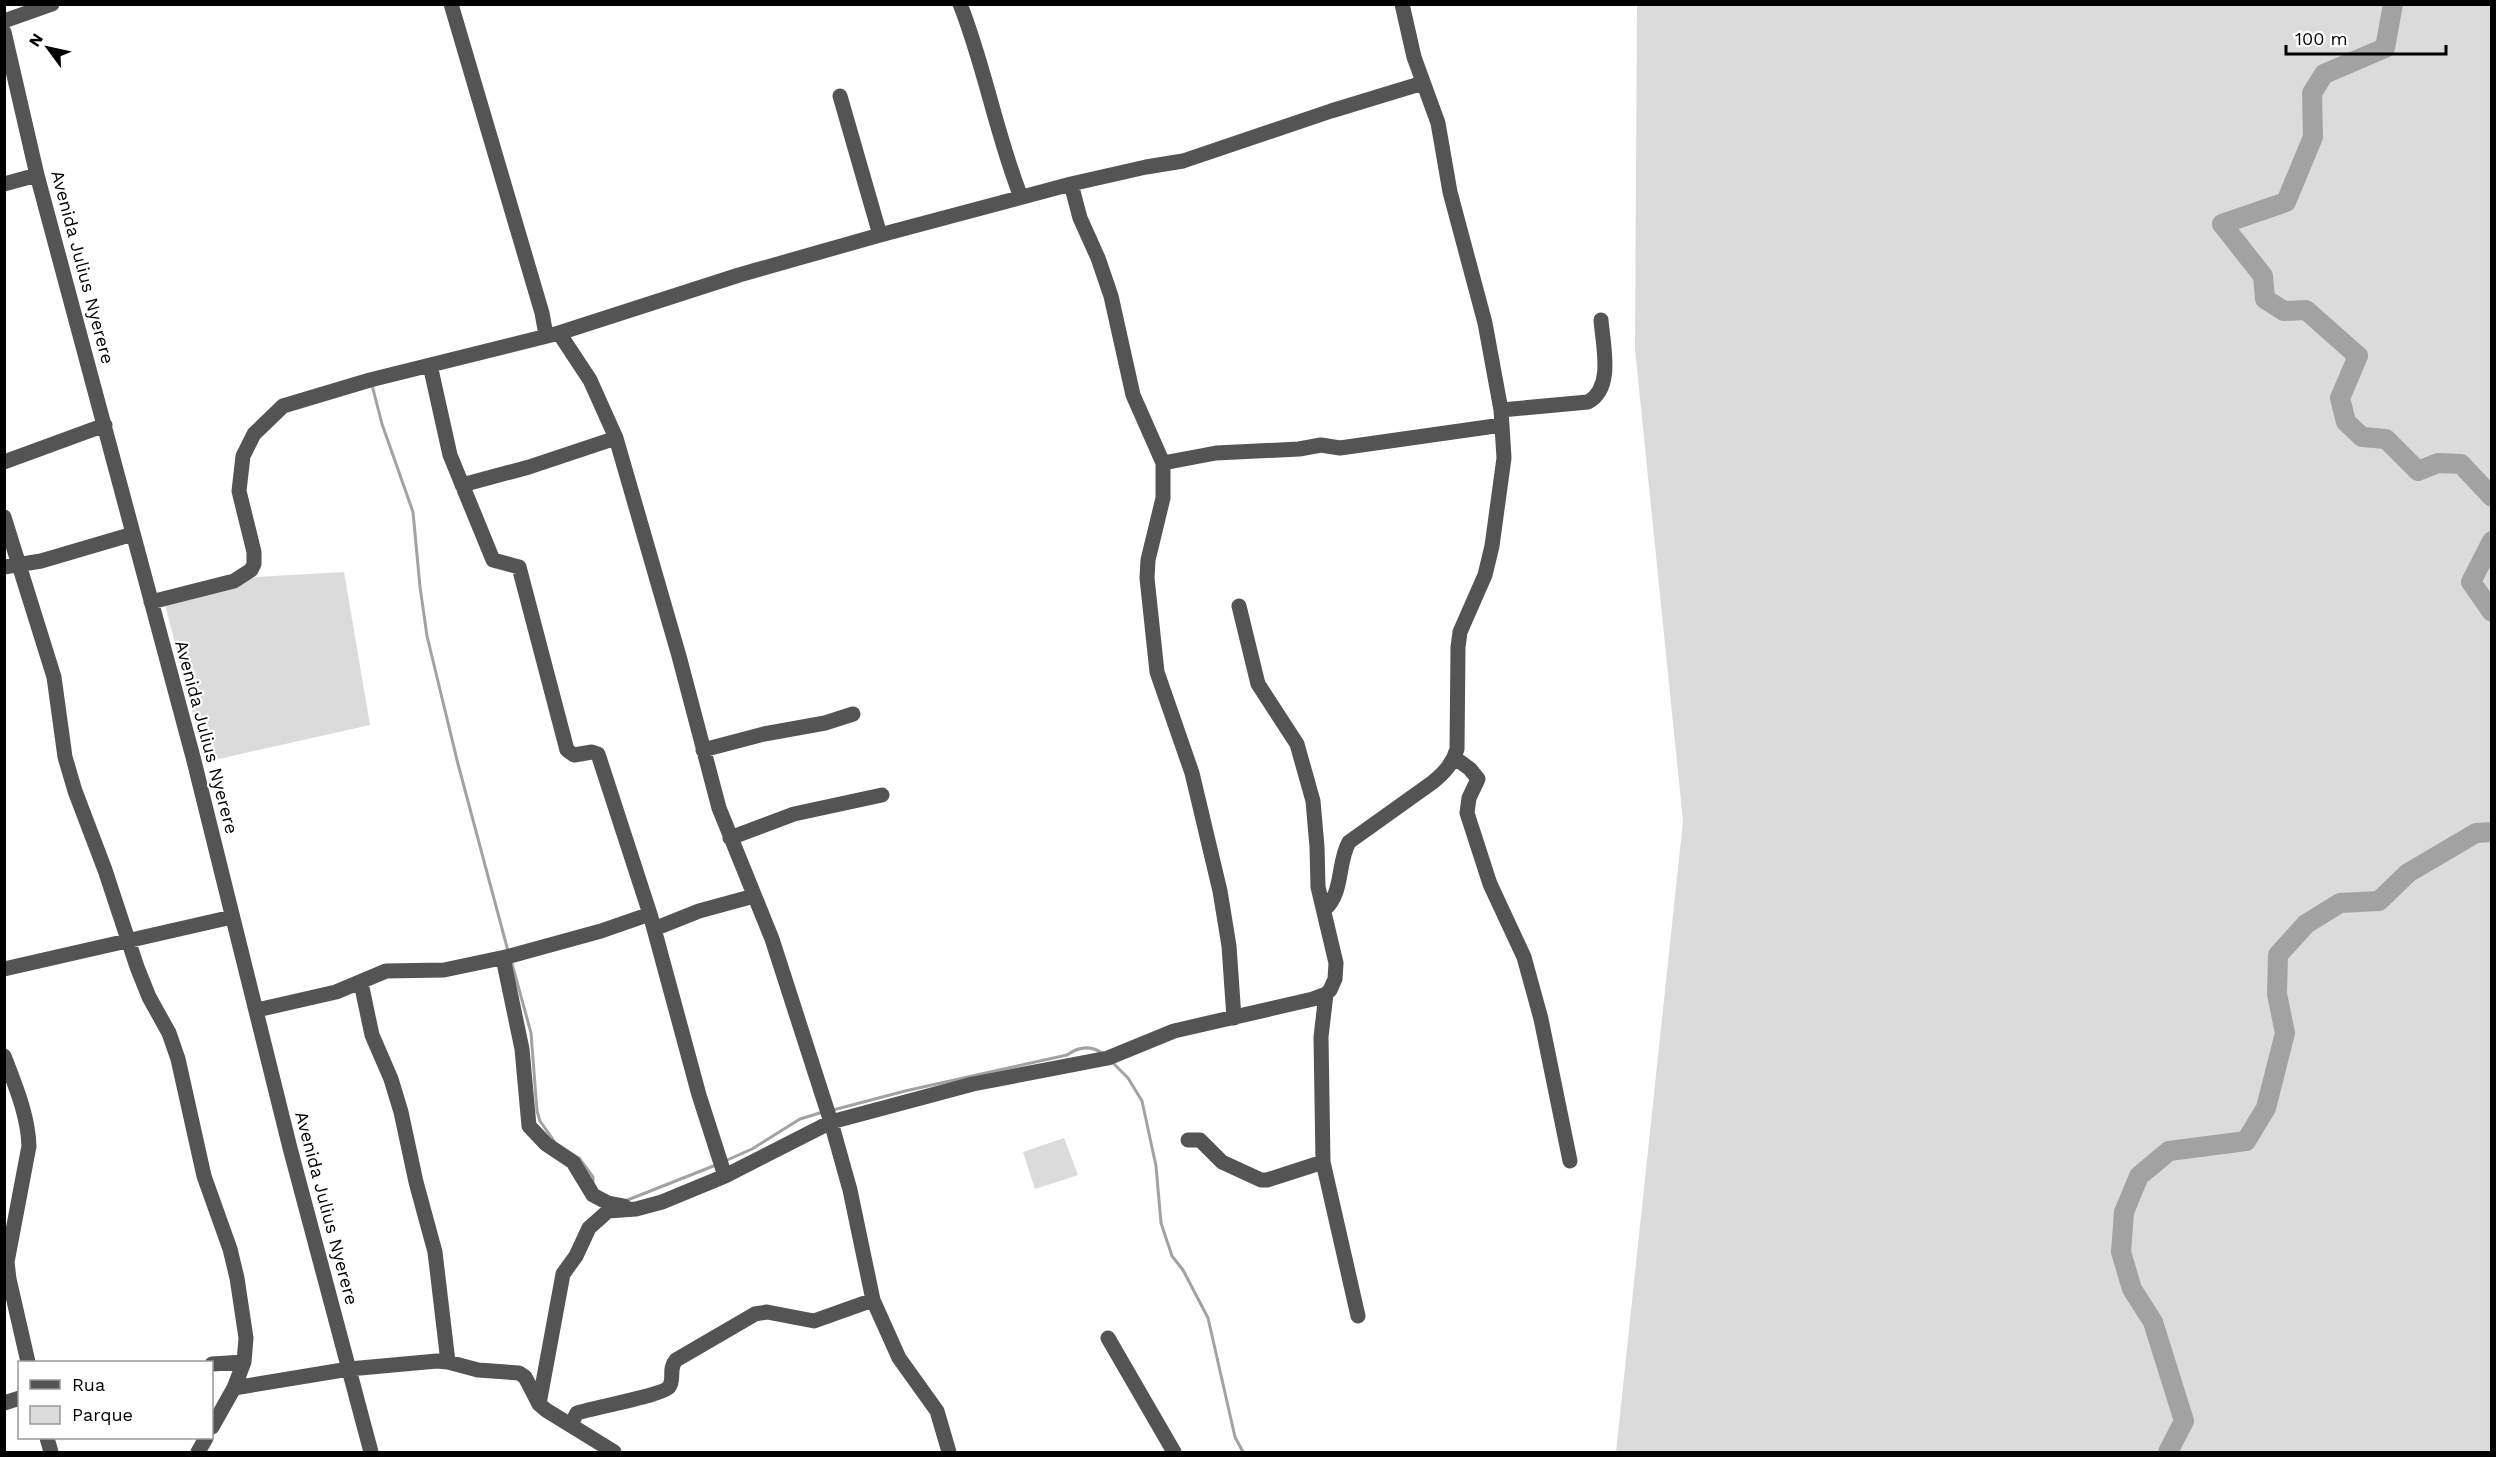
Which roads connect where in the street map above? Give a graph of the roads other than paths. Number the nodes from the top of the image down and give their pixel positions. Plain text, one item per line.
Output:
1 (52, 4) edge
2 (451, 4) edge
3 (960, 4) edge
4 (1402, 4) edge
5 (4, 21) edge
6 (4, 32) edge
7 (1423, 83) junction
8 (840, 96) dead end
9 (37, 175) junction
10 (4, 184) edge
11 (1071, 184) junction
12 (1021, 197) junction
13 (880, 235) junction
14 (1601, 320) dead end
15 (552, 334) junction
16 (430, 365) junction
17 (1502, 418) junction
18 (105, 425) junction
19 (616, 438) junction
20 (4, 462) edge
21 (1163, 463) junction
22 (462, 485) junction
23 (4, 517) edge
24 (133, 534) junction
25 (12, 566) edge
26 (151, 602) junction
27 (1239, 606) dead end
28 (853, 714) dead end
29 (703, 750) junction
30 (1455, 758) junction
31 (882, 795) dead end
32 (730, 838) junction
33 (754, 896) junction
34 (1324, 910) junction
35 (232, 917) junction
36 (652, 922) junction
37 (129, 942) junction
38 (502, 958) junction
39 (4, 969) edge
40 (361, 983) junction
41 (1326, 994) junction
42 (257, 1010) junction
43 (1234, 1018) junction
44 (4, 1056) edge
45 (831, 1122) junction
46 (1188, 1140) dead end
47 (1570, 1161) dead end
48 (1323, 1162) junction
49 (725, 1176) junction
50 (636, 1209) junction
51 (873, 1300) junction
52 (1358, 1316) dead end
53 (1108, 1338) dead end
54 (28, 1361) edge
55 (244, 1362) junction
56 (448, 1362) junction
57 (213, 1364) edge
58 (349, 1369) junction
59 (234, 1389) junction
60 (539, 1404) junction
61 (571, 1424) junction
62 (213, 1425) edge
63 (370, 1452) edge
64 (614, 1452) edge
65 (949, 1452) edge
66 (1174, 1452) edge

1 - 5 street
2 - 15 street
3 - 12 street
4 - 7 street
6 - 9 street, Avenida Julius Nyerere
7 - 11 street
7 - 17 street
8 - 13 street
9 - 10 street
9 - 18 street, Avenida Julius Nyerere
11 - 12 street
11 - 21 street
12 - 13 street
13 - 15 street
14 - 17 street
15 - 16 street
15 - 19 street
16 - 22 street
16 - 26 street
17 - 21 street
17 - 30 street
18 - 20 street
18 - 24 street, Avenida Julius Nyerere
19 - 22 street
19 - 29 street
21 - 43 street
22 - 36 street
23 - 25 street
24 - 25 street
24 - 26 street, Avenida Julius Nyerere
25 - 37 street
26 - 35 street, Avenida Julius Nyerere
27 - 34 street
28 - 29 street
29 - 32 street
30 - 34 street
30 - 47 street
31 - 32 street
32 - 33 street
33 - 36 street
33 - 45 street
34 - 41 street
35 - 37 street
35 - 42 street, Avenida Julius Nyerere
36 - 38 street
36 - 49 street
37 - 39 street
37 - 55 street
38 - 40 street
38 - 50 street
40 - 42 street
40 - 56 street
41 - 43 street
41 - 48 street
42 - 58 street, Avenida Julius Nyerere
43 - 45 street
44 - 54 street
45 - 49 street
45 - 51 street
46 - 48 street
48 - 52 street
49 - 50 street
50 - 60 street
51 - 61 street
51 - 65 street
53 - 66 street
55 - 57 street
55 - 59 street
56 - 58 street
56 - 60 street
58 - 59 street
58 - 63 street, Avenida Julius Nyerere
59 - 62 street
60 - 61 street
61 - 64 street

